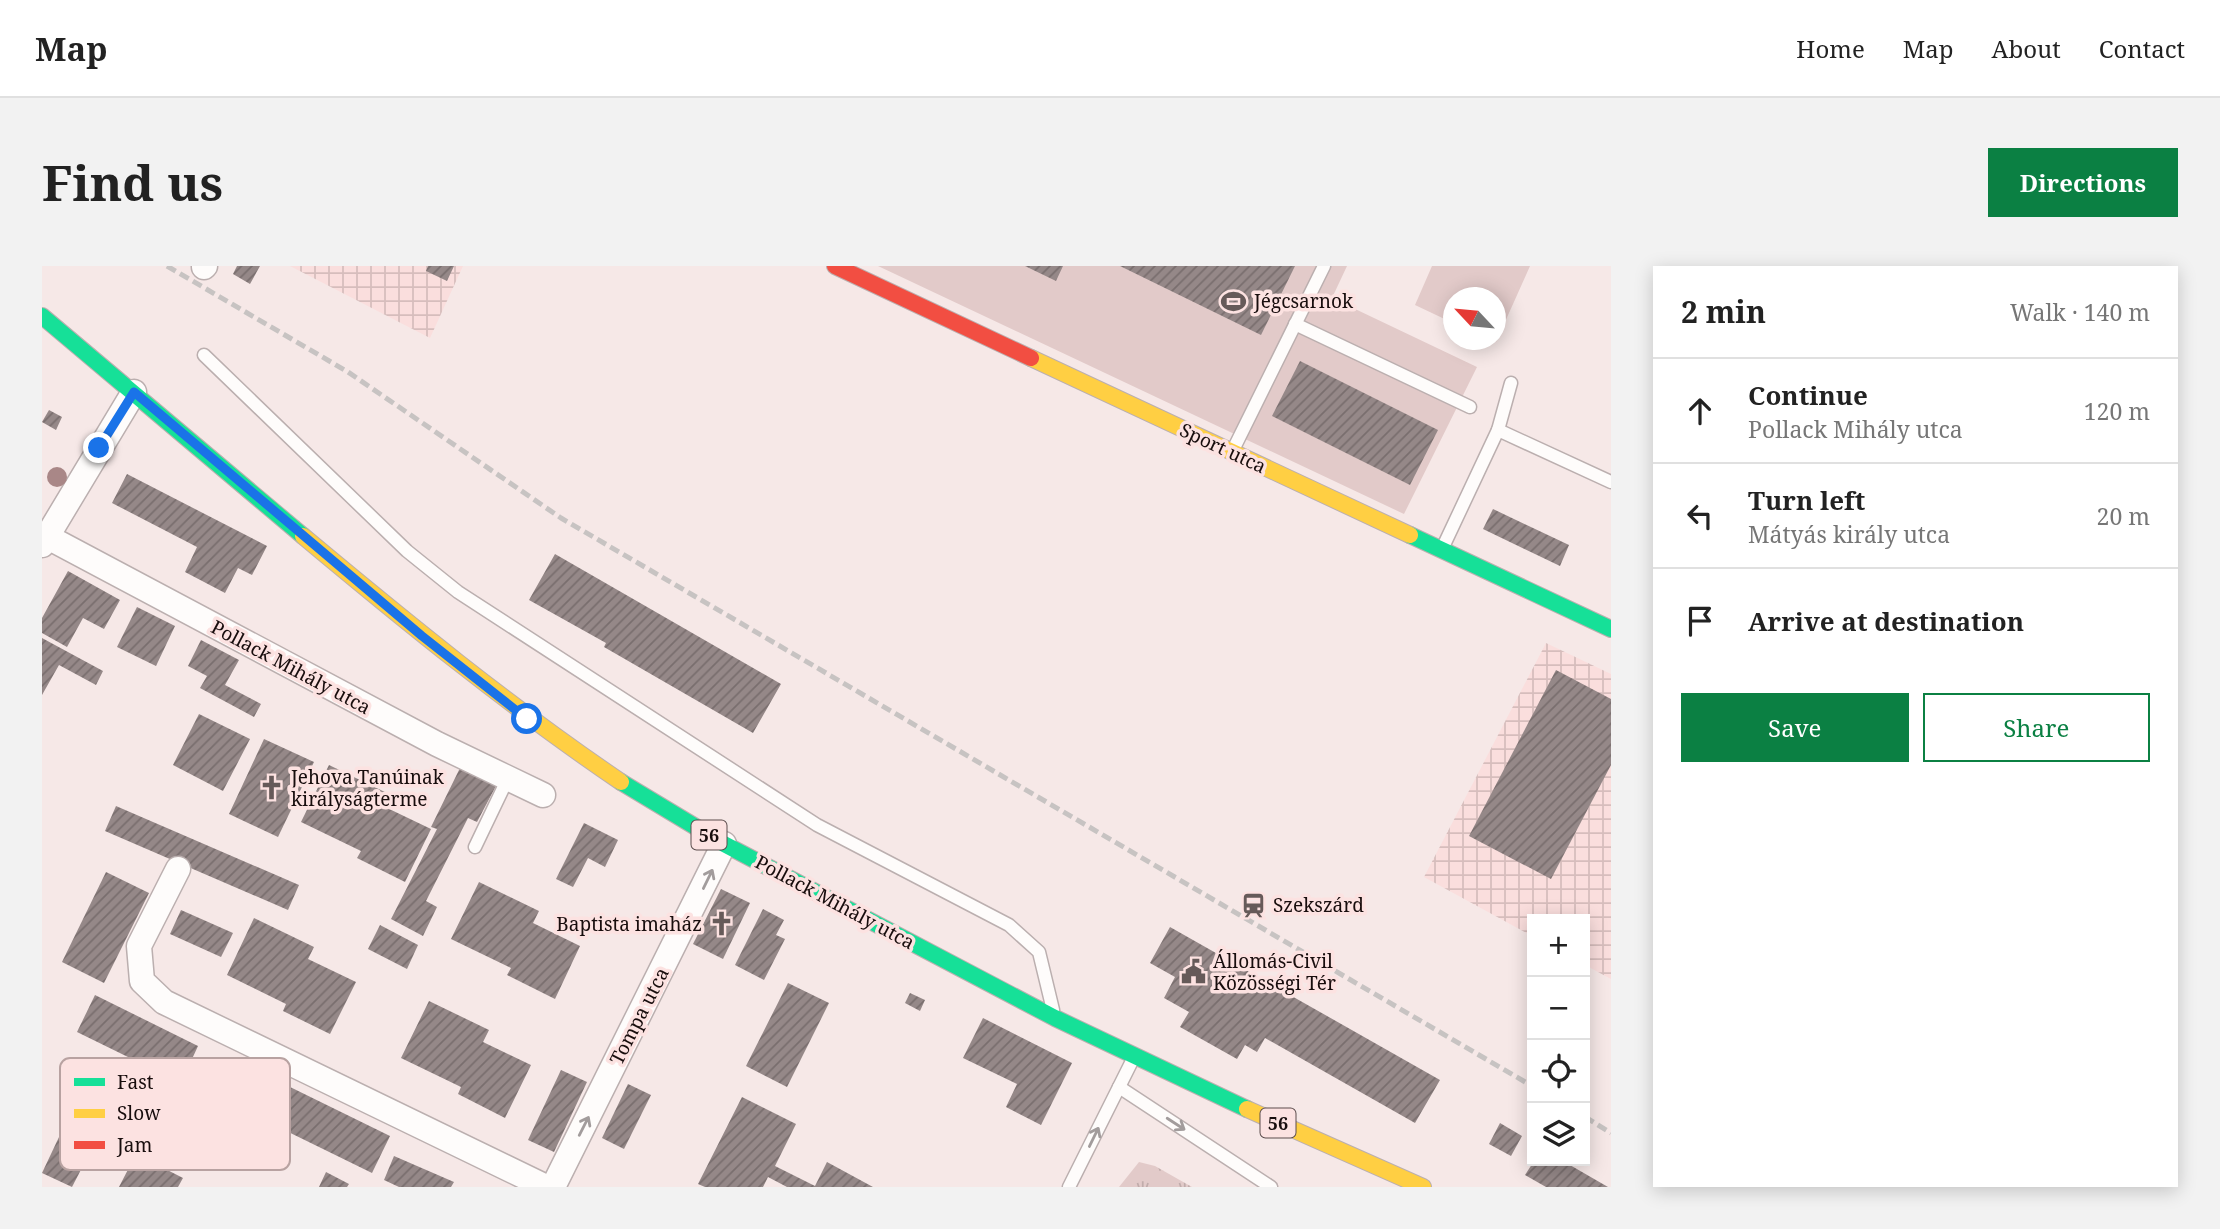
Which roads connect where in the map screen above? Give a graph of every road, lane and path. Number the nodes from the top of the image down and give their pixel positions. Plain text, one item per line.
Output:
1 (835, 266) edge
2 (1324, 266) edge
3 (42, 316) edge
4 (1296, 324) junction
5 (204, 355) dead end
6 (1511, 383) dead end
7 (134, 392) junction
8 (1470, 407) dead end
9 (1498, 430) junction
10 (1232, 452) junction
11 (1611, 482) edge
12 (44, 538) edge
13 (1442, 550) junction
14 (1611, 629) edge
15 (508, 778) junction
16 (543, 795) dead end
17 (724, 844) junction
18 (475, 847) dead end
19 (178, 869) dead end
20 (1055, 1017) junction
21 (1135, 1055) junction
22 (280, 1058) edge
23 (290, 1063) edge
24 (1119, 1087) junction
25 (546, 1187) edge
26 (553, 1187) edge
27 (1069, 1187) edge
28 (1272, 1187) edge
29 (1423, 1187) edge

1 - 10 main road, Sport utca
2 - 4 lane
3 - 7 main road, Pollack Mihály utca / 56
4 - 8 lane
4 - 10 lane
5 - 20 lane
6 - 9 lane
7 - 12 street
7 - 17 main road, Pollack Mihály utca / 56
9 - 11 lane
9 - 13 lane
10 - 13 main road, Sport utca
12 - 15 street, Pollack Mihály utca
13 - 14 main road, Sport utca
15 - 16 street, Pollack Mihály utca
15 - 18 lane
17 - 20 main road, Pollack Mihály utca / 56
26 -> 17 street, Tompa utca
19 - 22 street
20 - 21 main road, Pollack Mihály utca / 56
21 - 24 lane
21 - 29 main road, Pollack Mihály utca / 56
23 - 25 street
27 -> 24 lane
24 -> 28 lane

